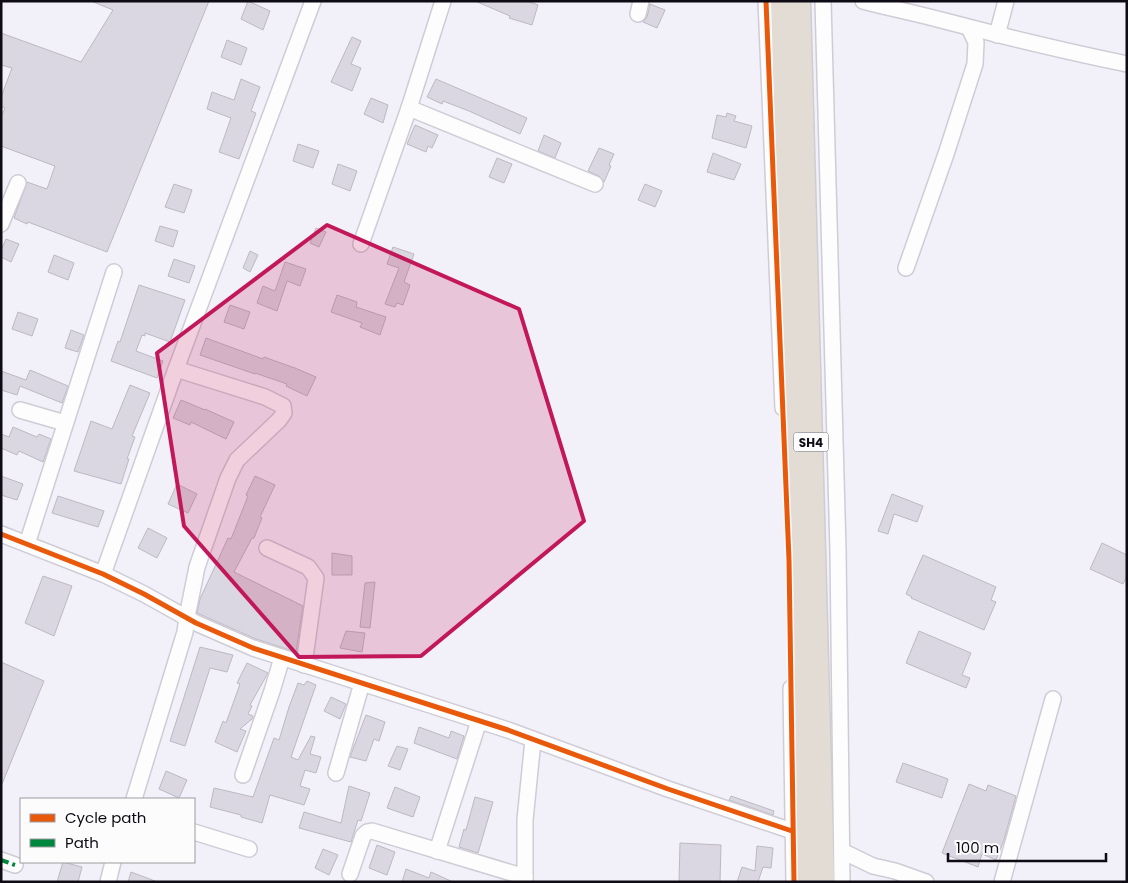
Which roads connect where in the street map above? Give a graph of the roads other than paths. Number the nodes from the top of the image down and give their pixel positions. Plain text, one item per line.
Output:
1 (313, 1) edge
2 (443, 1) edge
3 (766, 1) edge
4 (782, 1) edge
5 (799, 1) edge
6 (823, 1) edge
7 (863, 1) edge
8 (1006, 1) edge
9 (969, 28) junction
10 (998, 30) junction
11 (1127, 64) edge
12 (409, 108) junction
13 (18, 183) dead end
14 (595, 184) dead end
15 (2, 218) edge
16 (361, 244) dead end
17 (906, 268) dead end
18 (114, 272) dead end
19 (176, 369) junction
20 (20, 410) dead end
21 (65, 423) junction
22 (1, 534) edge
23 (26, 544) junction
24 (267, 548) dead end
25 (103, 574) junction
26 (187, 617) junction
27 (282, 658) junction
28 (304, 665) junction
29 (362, 683) junction
30 (1053, 699) dead end
31 (479, 721) junction
32 (533, 740) junction
33 (336, 773) dead end
34 (243, 775) dead end
35 (134, 798) edge
36 (792, 831) junction
37 (195, 832) edge
38 (249, 849) dead end
39 (436, 851) junction
40 (842, 851) junction
41 (113, 863) edge
42 (350, 874) dead end
43 (525, 879) edge
44 (108, 882) edge
45 (794, 882) edge
46 (806, 882) edge
47 (823, 882) edge
48 (842, 882) edge
49 (926, 882) edge
50 (1002, 882) edge

1 - 19 street
2 - 12 street
3 - 36 street
4 - 46 highway, SH4
5 - 47 highway, SH4
6 - 40 street
7 - 9 street
8 - 10 street
9 - 10 street
9 - 17 street
10 - 11 street
12 - 14 street
12 - 16 street
13 - 15 street
18 - 21 street
19 - 25 street
19 - 26 street
20 - 21 street
21 - 23 street
22 - 23 street
23 - 25 street
24 - 28 street
25 - 26 street
26 - 27 street
26 - 35 street
27 - 28 street
27 - 34 street
28 - 29 street
29 - 31 street
29 - 33 street
30 - 50 street
31 - 32 street
31 - 39 street
32 - 36 street
32 - 43 street
36 - 45 street
37 - 38 street
39 - 42 street
39 - 43 street
40 - 48 street
40 - 49 street
41 - 44 street

